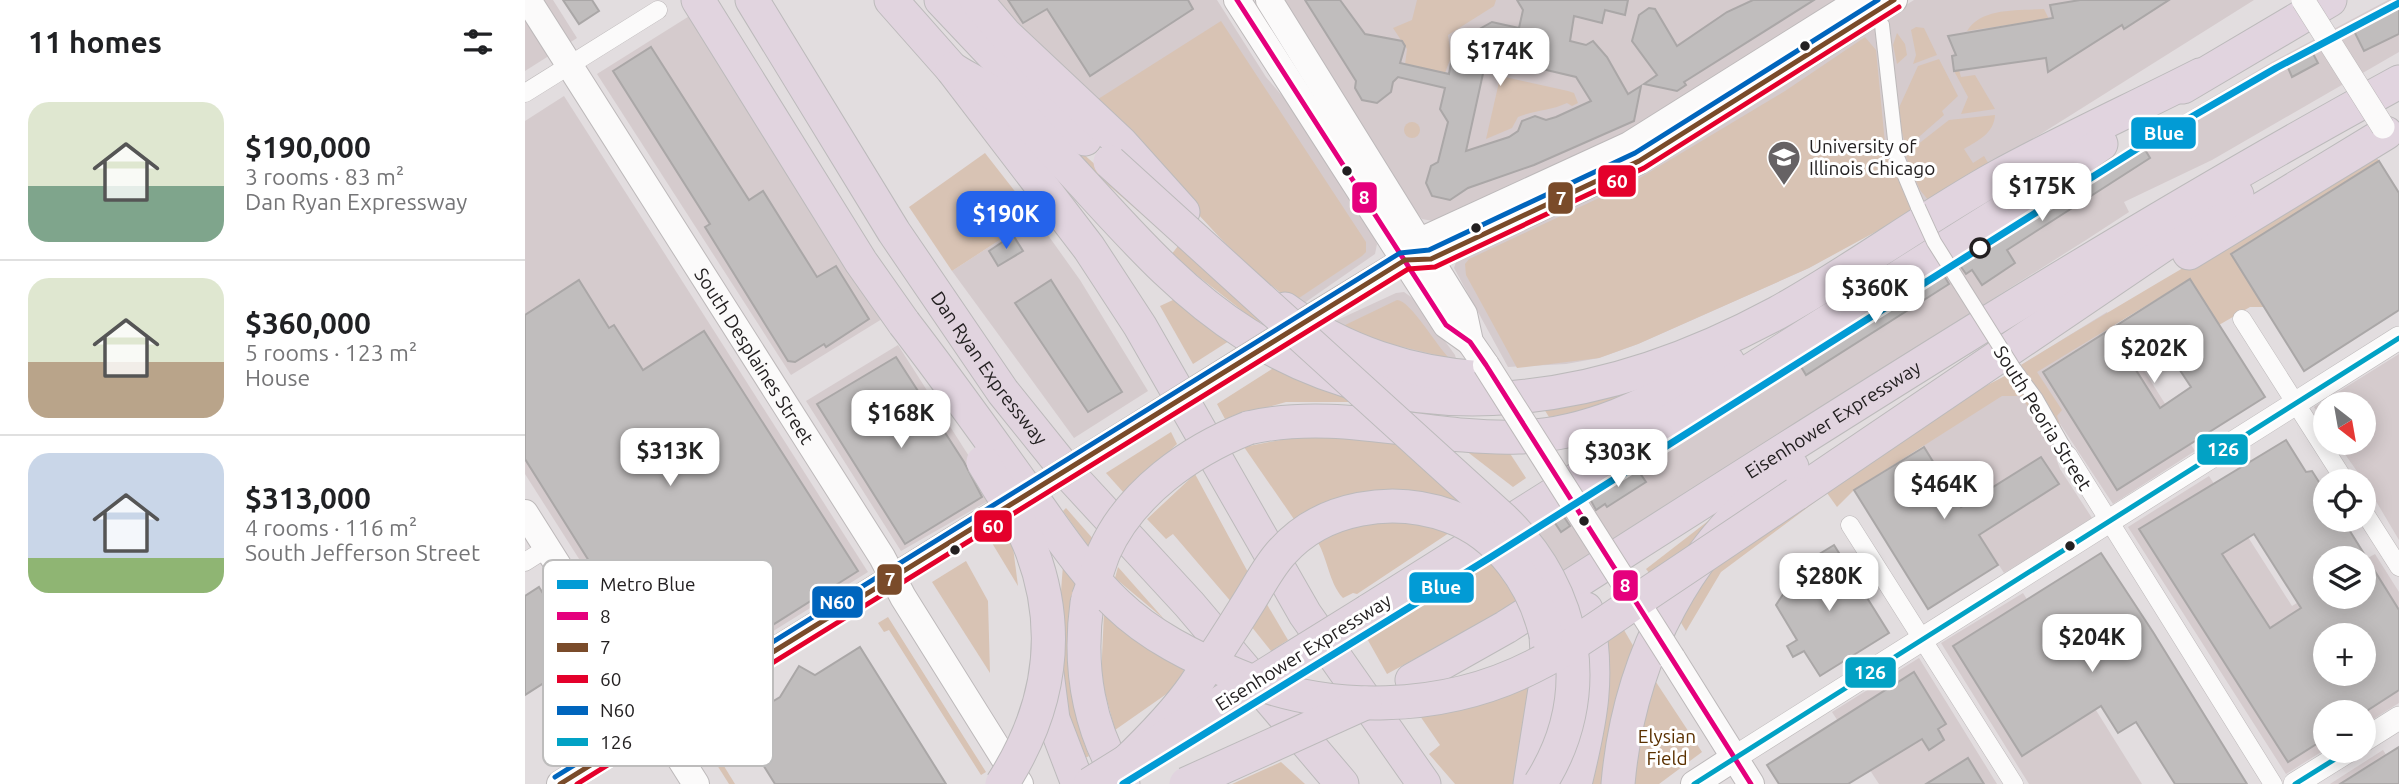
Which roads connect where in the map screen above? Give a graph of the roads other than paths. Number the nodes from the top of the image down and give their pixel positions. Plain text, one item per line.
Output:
1 (528, 0) edge
2 (698, 0) edge
3 (724, 0) edge
4 (752, 0) edge
5 (891, 0) edge
6 (941, 0) edge
7 (953, 0) edge
8 (976, 0) edge
9 (1237, 0) edge
10 (1269, 0) edge
11 (1860, 0) edge
12 (1894, 0) edge
13 (2303, 0) edge
14 (2330, 0) edge
15 (658, 10) dead end
16 (1882, 25) dead end
17 (570, 66) junction
18 (951, 69) junction
19 (795, 72) junction
20 (2200, 75) junction
21 (2395, 85) edge
22 (525, 93) edge
23 (1052, 109) junction
24 (2389, 137) edge
25 (1418, 253) junction
26 (2094, 256) junction
27 (937, 295) junction
28 (2242, 319) dead end
29 (904, 323) junction
30 (2026, 338) junction
31 (2399, 338) edge
32 (1336, 366) junction
33 (1649, 368) junction
34 (2295, 403) junction
35 (2068, 455) joint
36 (2336, 469) edge
37 (525, 513) edge
38 (2106, 522) junction
39 (1850, 525) dead end
40 (2376, 531) edge
41 (547, 548) junction
42 (555, 560) edge
43 (525, 562) edge
44 (2399, 567) edge
45 (893, 577) junction
46 (1921, 638) junction
47 (773, 652) edge
48 (2399, 719) edge
49 (2376, 733) edge
50 (1734, 758) junction
51 (2329, 763) edge
52 (589, 766) edge
53 (685, 766) edge
54 (1123, 774) edge
55 (1008, 781) edge
56 (560, 784) edge
57 (696, 784) edge
58 (1078, 784) edge
59 (1090, 784) edge
60 (1186, 784) edge
61 (1342, 784) edge
62 (1424, 784) edge
63 (1530, 784) edge
64 (1540, 784) edge
65 (1575, 784) edge
66 (1618, 784) edge
67 (1694, 784) edge
68 (1751, 784) edge
69 (2014, 784) edge
70 (2273, 784) edge
71 (2295, 784) edge

1 - 17 main road, South Desplaines Street
2 - 29 highway
3 - 19 highway
4 - 19 highway, Dan Ryan Expressway
5 - 18 highway
6 - 23 highway
7 - 23 highway
8 - 33 highway
9 - 25 main road
10 - 25 main road
11 - 25 main road
12 - 25 main road
13 - 24 street, bridge
14 - 20 highway, Eisenhower Expressway
15 - 17 street
16 - 35 street, South Peoria Street, bridge
17 - 22 street
17 - 45 main road, South Desplaines Street
18 - 33 highway
18 - 62 highway
19 - 27 highway, Dan Ryan Expressway
20 - 33 highway
20 - 54 highway, Eisenhower Expressway, bridge
20 - 54 highway, bridge
21 - 26 highway, Eisenhower Expressway
21 - 30 highway
23 - 32 highway, bridge
24 - 30 highway
25 - 45 main road, bridge
25 - 50 main road, bridge
26 - 60 highway, Eisenhower Expressway, bridge
26 - 66 highway
27 - 58 highway
27 - 61 highway, Dan Ryan Expressway
28 - 34 street
29 - 30 highway, bridge
29 - 55 highway, bridge
31 - 34 street
32 - 64 highway, bridge
32 - 65 highway, bridge
34 - 36 street
34 - 38 street
35 - 38 street, South Peoria Street
37 - 41 main road
38 - 46 street
38 - 70 street, South Peoria Street
39 - 46 street
40 - 44 street
41 - 42 main road
41 - 43 street
45 - 47 main road
45 - 55 main road, South Desplaines Street
46 - 50 street
46 - 69 street
48 - 49 street
50 - 67 main road
50 - 68 main road
51 - 71 street
52 - 56 main road
53 - 57 main road
54 - 59 highway, Eisenhower Expressway, bridge
54 - 63 highway, bridge

